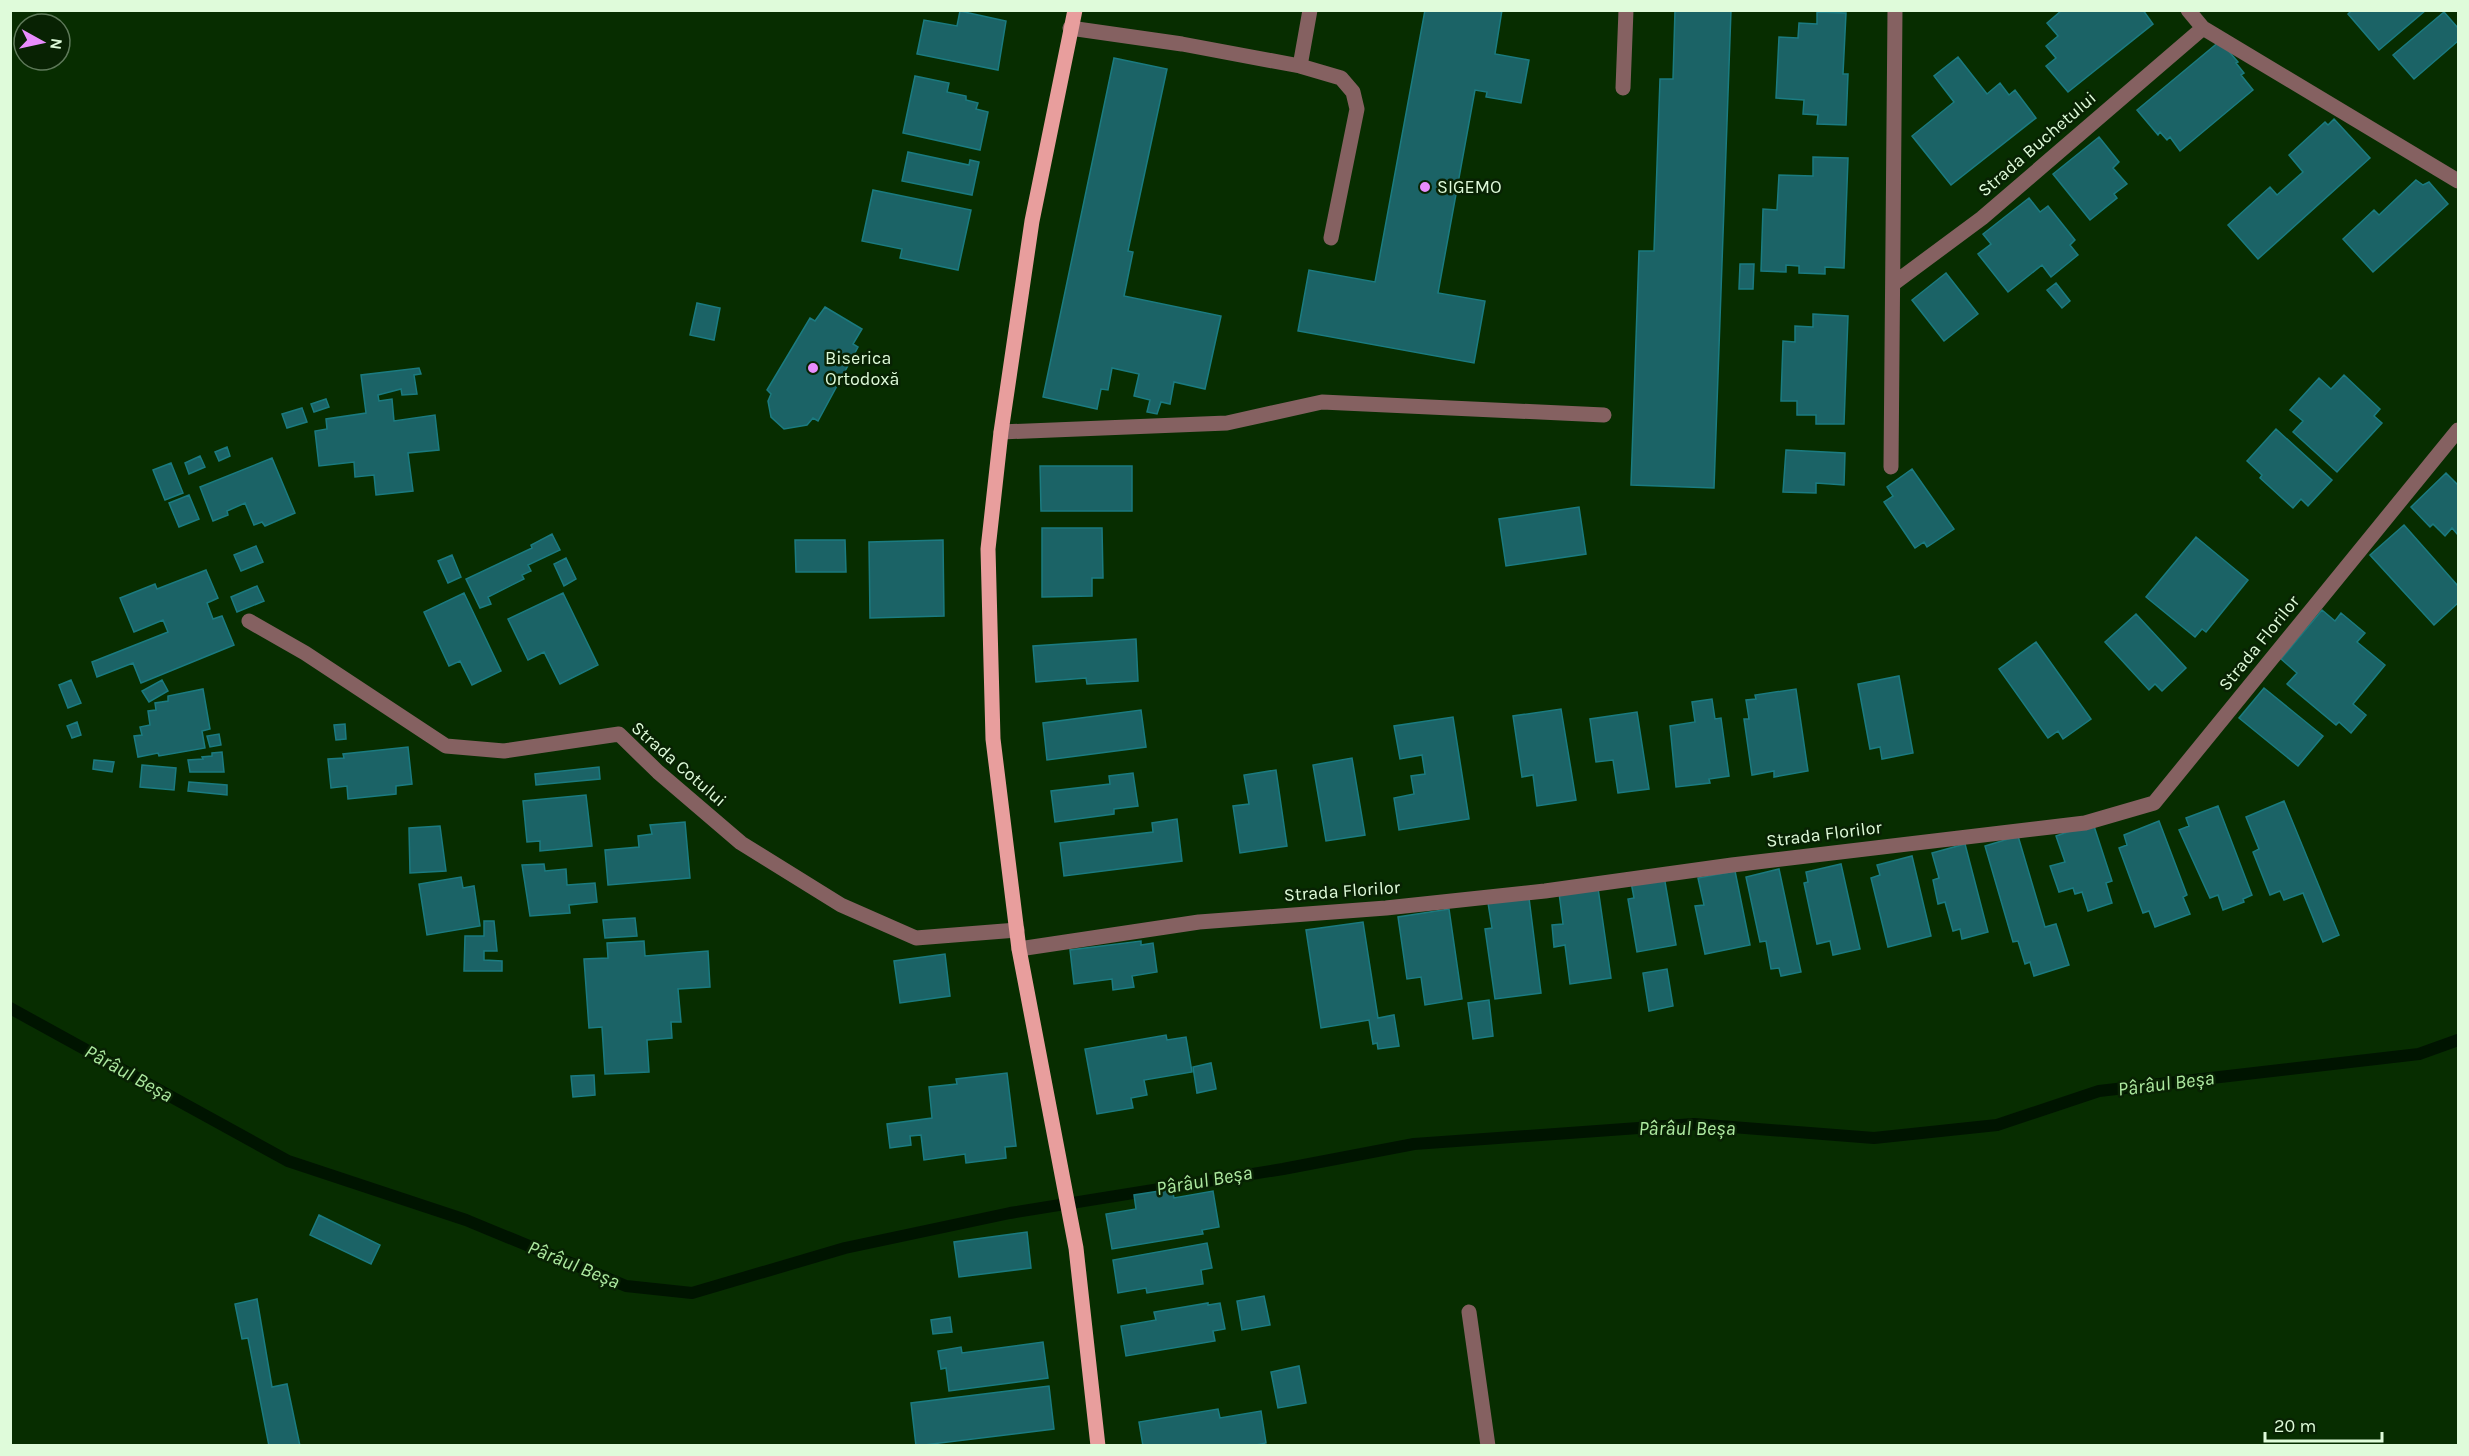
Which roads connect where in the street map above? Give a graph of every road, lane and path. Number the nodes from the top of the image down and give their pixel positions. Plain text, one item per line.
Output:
1 (1075, 10) edge
2 (1310, 10) edge
3 (1626, 10) edge
4 (1895, 10) edge
5 (2188, 10) edge
6 (1070, 28) junction
7 (2203, 28) junction
8 (1300, 66) junction
9 (1623, 88) dead end
10 (2458, 181) edge
11 (1331, 238) dead end
12 (1893, 284) junction
13 (1604, 415) dead end
14 (2458, 430) edge
15 (1000, 432) junction
16 (1891, 467) dead end
17 (249, 621) dead end
18 (1017, 930) junction
19 (1019, 949) junction
20 (1469, 1312) dead end
21 (1098, 1446) edge
22 (1488, 1446) edge

1 - 6 main road
2 - 8 street
3 - 9 street
4 - 12 street
5 - 7 street
6 - 8 street
6 - 15 main road
7 - 10 street
7 - 12 street, Strada Buchetului
8 - 11 street
12 - 16 street
13 - 15 street
14 - 19 street, Strada Florilor
15 - 18 main road
17 - 18 street, Strada Cotului
18 - 19 main road
19 - 21 main road
20 - 22 street

